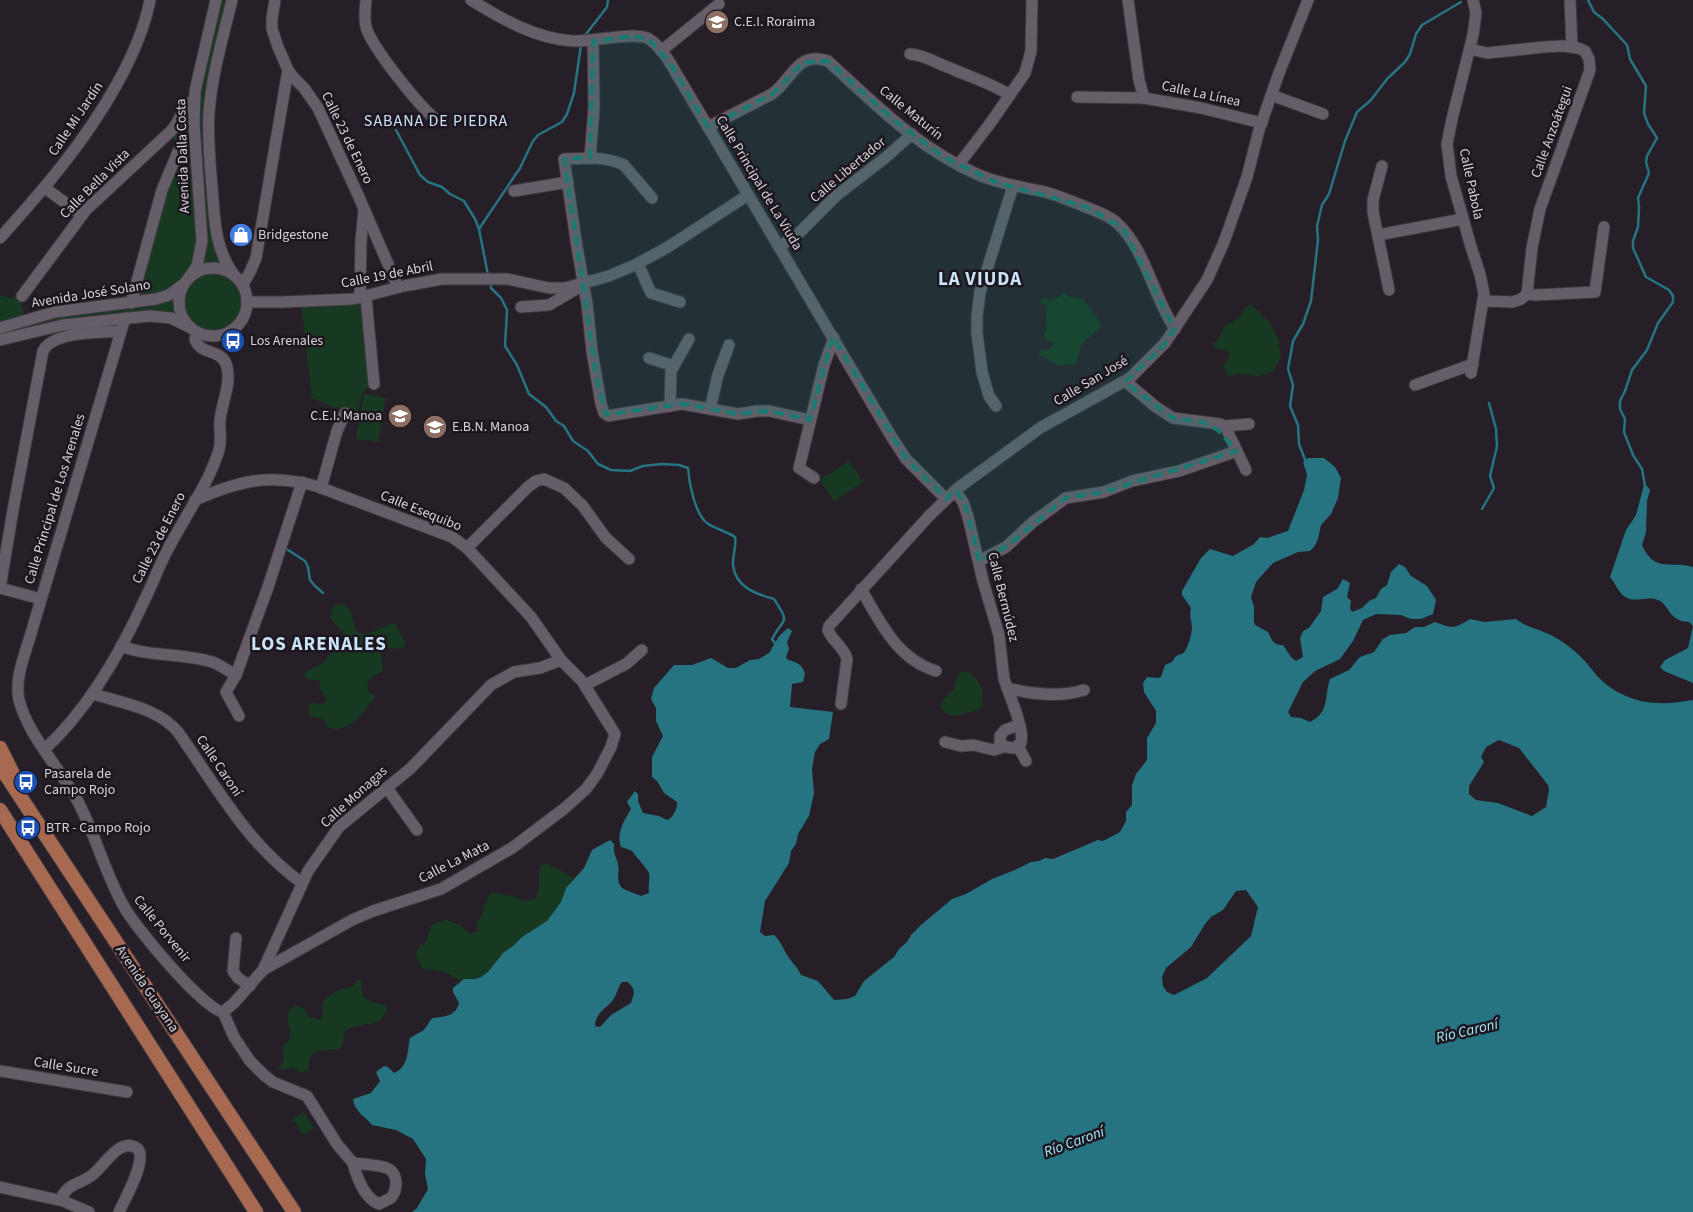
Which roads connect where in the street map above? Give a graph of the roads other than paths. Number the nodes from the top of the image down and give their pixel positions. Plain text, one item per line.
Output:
1 (150, 0) edge
2 (216, 0) edge
3 (232, 0) edge
4 (275, 0) edge
5 (366, 0) edge
6 (471, 0) edge
7 (1032, 0) edge
8 (1128, 0) edge
9 (1308, 0) edge
10 (1473, 0) edge
11 (1570, 0) edge
12 (719, 4) dead end
13 (589, 41) junction
14 (1572, 47) junction
15 (1470, 49) junction
16 (661, 51) junction
17 (910, 54) dead end
18 (288, 70) junction
19 (1010, 95) junction
20 (1271, 95) junction
21 (1077, 97) dead end
22 (1144, 98) junction
23 (195, 99) junction
24 (1323, 114) dead end
25 (434, 118) dead end
26 (1262, 123) junction
27 (708, 127) junction
28 (168, 133) junction
29 (912, 134) junction
30 (180, 147) junction
31 (590, 158) junction
32 (196, 162) junction
33 (959, 164) junction
34 (1382, 166) dead end
35 (568, 182) junction
36 (1013, 186) junction
37 (45, 188) junction
38 (514, 190) dead end
39 (748, 195) junction
40 (652, 198) dead end
41 (364, 210) junction
42 (82, 215) junction
43 (1463, 220) junction
44 (1604, 227) dead end
45 (1378, 235) junction
46 (0, 238) edge
47 (779, 247) junction
48 (638, 264) junction
49 (234, 275) junction
50 (186, 282) junction
51 (242, 284) junction
52 (584, 284) junction
53 (398, 287) junction
54 (1389, 290) dead end
55 (1527, 294) junction
56 (22, 296) dead end
57 (362, 297) junction
58 (1484, 301) junction
59 (248, 302) junction
60 (680, 302) dead end
61 (131, 303) junction
62 (521, 307) dead end
63 (125, 318) junction
64 (0, 328) edge
65 (1175, 329) junction
66 (195, 331) junction
67 (120, 337) junction
68 (834, 338) junction
69 (689, 339) dead end
70 (0, 340) edge
71 (729, 345) dead end
72 (649, 358) dead end
73 (674, 366) junction
74 (1125, 381) junction
75 (374, 384) dead end
76 (1415, 385) dead end
77 (670, 406) junction
78 (996, 406) dead end
79 (710, 409) junction
80 (345, 413) dead end
81 (810, 420) junction
82 (1203, 422) junction
83 (1249, 424) dead end
84 (1225, 426) junction
85 (1236, 448) junction
86 (1246, 470) dead end
87 (814, 478) dead end
88 (302, 482) junction
89 (321, 488) junction
90 (955, 491) junction
91 (946, 499) junction
92 (195, 500) junction
93 (467, 548) junction
94 (629, 559) dead end
95 (979, 562) junction
96 (0, 588) edge
97 (862, 589) junction
98 (41, 600) junction
99 (121, 646) junction
100 (642, 650) dead end
101 (560, 660) junction
102 (936, 671) dead end
103 (236, 675) junction
104 (585, 685) junction
105 (1006, 688) junction
106 (18, 690) joint
107 (1084, 690) dead end
108 (93, 694) junction
109 (840, 704) dead end
110 (239, 716) dead end
111 (1019, 725) junction
112 (613, 730) joint
113 (945, 742) dead end
114 (1020, 743) junction
115 (1003, 745) junction
116 (0, 748) edge
117 (45, 749) junction
118 (1026, 761) dead end
119 (0, 766) edge
120 (387, 788) junction
121 (26, 805) junction
122 (2, 813) edge
123 (417, 830) dead end
124 (302, 883) junction
125 (236, 938) dead end
126 (263, 970) junction
127 (250, 986) junction
128 (223, 1012) junction
129 (0, 1071) edge
130 (127, 1092) dead end
131 (353, 1163) dead end
132 (0, 1187) edge
133 (60, 1200) junction
134 (75, 1209) edge
135 (89, 1212) edge
136 (119, 1212) edge
137 (256, 1212) edge
138 (294, 1212) edge

1 - 37 street, Calle Mi Jardín
2 - 23 street, Avenida Dalla Costa
3 - 49 street, Avenida Dalla Costa
4 - 18 street, Calle 23 de Enero
5 - 25 street
6 - 13 street, Calle Principal de La Viuda
7 - 19 street
8 - 22 street, Calle La Línea
9 - 20 street, Calle San José
10 - 15 street, Calle Pabola
11 - 14 street
12 - 16 street
13 - 16 street, Calle Principal de La Viuda
13 - 31 street
14 - 15 street
14 - 55 street, Calle Anzoátegui
15 - 43 street, Calle Pabola
16 - 27 street, Calle Principal de La Viuda
17 - 19 street
18 - 41 street, Calle 23 de Enero
18 - 51 street
19 - 33 street
20 - 24 street
20 - 26 street, Calle San José
21 - 22 street
22 - 26 street, Calle La Línea
23 - 28 street, Calle Bella Vista
23 - 32 street, Avenida Dalla Costa
26 - 65 street, Calle San José
27 - 29 street, Calle Maturín
27 - 39 street, Calle Principal de La Viuda
28 - 30 street
28 - 42 street, Calle Bella Vista
29 - 33 street, Calle Maturín
29 - 47 street, Calle Libertador
30 - 32 street
30 - 61 street
31 - 35 street
31 - 40 street
32 - 50 street, Avenida Dalla Costa
33 - 36 street, Calle Maturín
34 - 45 street
35 - 38 street
35 - 52 street
36 - 65 street, Calle Maturín
36 - 78 street
37 - 42 street
37 - 46 street, Calle Mi Jardín
39 - 47 street, Calle Principal de La Viuda
39 - 48 street, Calle 19 de Abril
41 - 53 street, Calle 23 de Enero
41 - 57 street, Calle 23 de Enero
42 - 56 street, Calle Bella Vista
43 - 45 street
43 - 58 street, Calle Pabola
44 - 55 street
45 - 54 street
47 - 68 street, Calle Principal de La Viuda
48 - 52 street, Calle 19 de Abril
48 - 60 street
49 - 50 street
49 - 51 street
50 - 61 street, Avenida José Solano
50 - 66 street
51 - 59 street
52 - 53 street, Calle 19 de Abril
52 - 62 street
52 - 77 street
53 - 57 street, Calle 19 de Abril
55 - 58 street
57 - 59 street, Calle 19 de Abril
57 - 75 street, Calle 23 de Enero
58 - 76 street, Calle Pabola
59 - 66 street
61 - 64 street, Avenida José Solano
63 - 66 street, Avenida José Solano
63 - 67 street, Calle Principal de Los Arenales
63 - 70 street, Avenida José Solano
65 - 74 street, Calle San José
66 - 92 street, Calle 23 de Enero
67 - 96 street
67 - 98 street, Calle Principal de Los Arenales
68 - 81 street
68 - 91 street, Calle Principal de La Viuda
69 - 73 street
71 - 79 street
72 - 73 street
73 - 77 street
74 - 82 street
74 - 90 street, Calle San José
77 - 79 street
79 - 81 street
80 - 89 street
81 - 87 street
82 - 84 street
82 - 85 street
83 - 84 street
84 - 85 street
85 - 86 street
85 - 95 street
88 - 89 street, Calle Esequibo
88 - 92 street, Calle Esequibo
88 - 103 street
89 - 93 street, Calle Esequibo
90 - 91 street, Calle San José
90 - 95 street, Calle Bermúdez
91 - 97 street, Calle San José
92 - 99 street, Calle 23 de Enero
93 - 94 street
93 - 101 street, Calle Esequibo
95 - 105 street, Calle Bermúdez
96 - 98 street
97 - 102 street
97 - 109 street, Calle San José
98 - 106 street, Calle Principal de Los Arenales
99 - 103 street
99 - 108 street, Calle 23 de Enero
100 - 104 street
101 - 104 street, Calle Esequibo
101 - 120 street, Calle Monagas
103 - 110 street
104 - 112 street, Calle Esequibo
105 - 107 street
105 - 111 street, Calle Bermúdez
106 - 117 street, Calle Porvenir
108 - 117 street, Calle 23 de Enero
108 - 124 street, Calle Caroní
111 - 114 street, Calle Bermúdez
111 - 115 street
112 - 126 street, Calle La Mata
113 - 115 street
114 - 115 street
114 - 118 street, Calle Bermúdez
116 - 121 main road
117 - 128 street, Calle Porvenir
119 - 121 main road, Avenida Guayana
120 - 123 street
120 - 124 street, Calle Monagas
121 - 138 main road, Avenida Guayana
122 - 137 main road, Avenida Guayana
124 - 126 street, Calle Monagas
125 - 127 street
126 - 127 street, Calle Monagas
127 - 128 street, Calle Monagas
128 - 131 street
129 - 130 street, Calle Sucre
132 - 133 street
133 - 134 street
133 - 136 street
134 - 135 street

